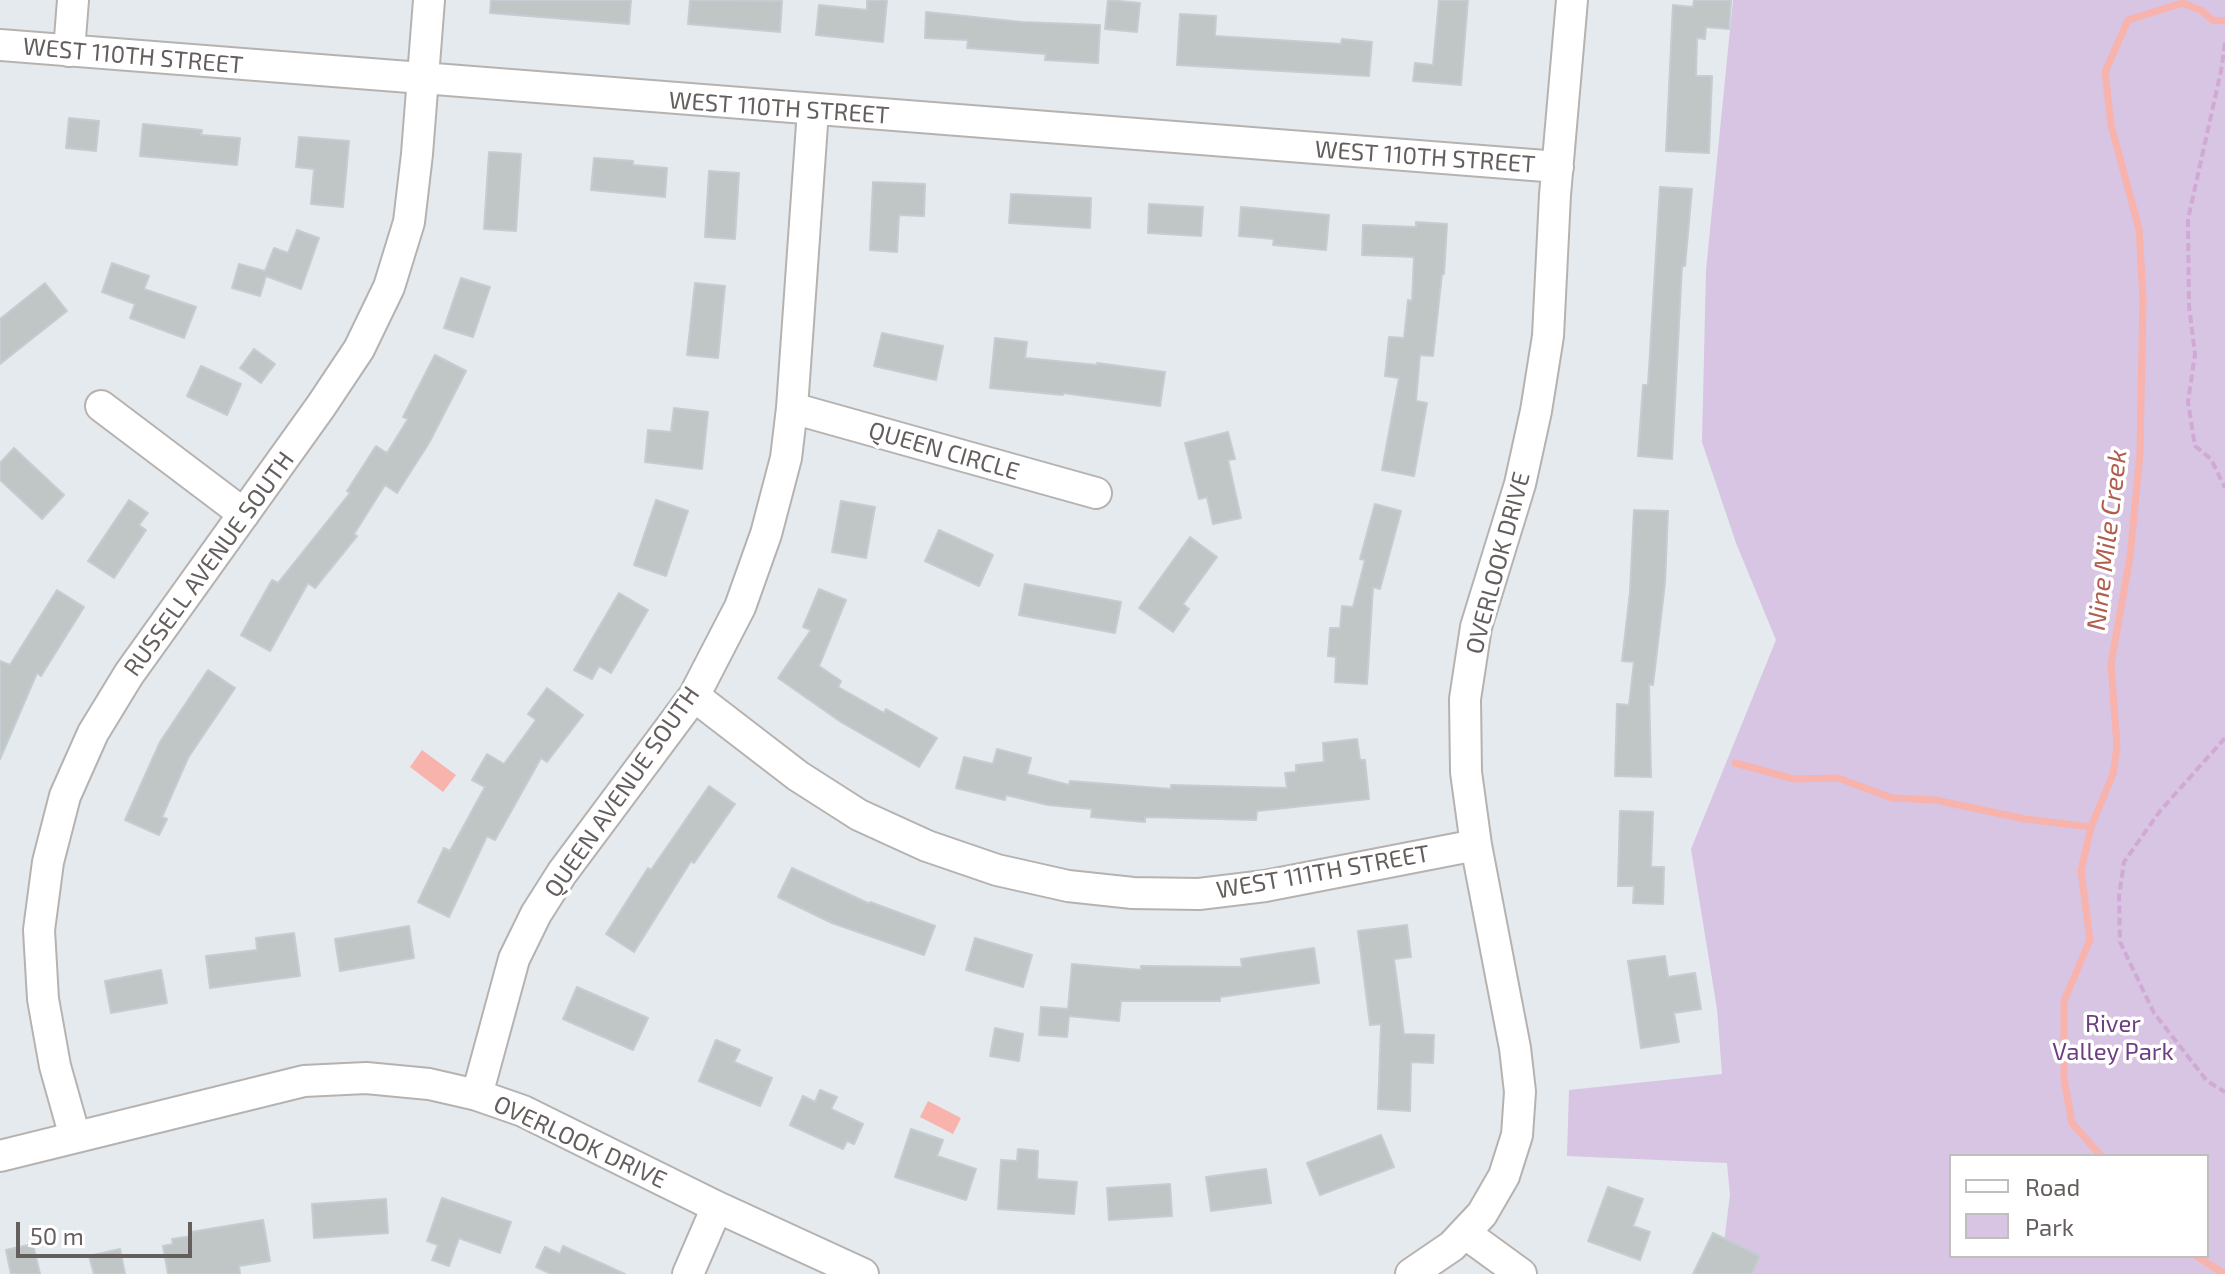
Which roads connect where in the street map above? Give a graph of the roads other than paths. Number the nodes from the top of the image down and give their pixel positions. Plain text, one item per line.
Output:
1 (73, 0) edge
2 (429, 0) edge
3 (1572, 0) edge
4 (0, 45) edge
5 (69, 51) junction
6 (423, 80) junction
7 (813, 110) junction
8 (1558, 167) junction
9 (101, 406) dead end
10 (792, 408) junction
11 (1096, 493) dead end
12 (244, 514) junction
13 (694, 696) junction
14 (1476, 845) junction
15 (477, 1095) junction
16 (75, 1137) junction
17 (0, 1156) edge
18 (717, 1207) junction
19 (1466, 1234) junction
20 (688, 1274) edge
21 (863, 1274) edge
22 (1411, 1274) edge
23 (1521, 1274) edge

1 - 5 street
2 - 6 street, RUSSELL AVENUE SOUTH
3 - 8 street, OVERLOOK DRIVE
4 - 5 street, WEST 110TH STREET
5 - 6 street, WEST 110TH STREET
6 - 7 street, WEST 110TH STREET
6 - 12 street, RUSSELL AVENUE SOUTH
7 - 8 street, WEST 110TH STREET
7 - 10 street, QUEEN AVENUE SOUTH
8 - 14 street, OVERLOOK DRIVE
9 - 12 street
10 - 11 street, QUEEN CIRCLE
10 - 13 street, QUEEN AVENUE SOUTH
12 - 16 street, RUSSELL AVENUE SOUTH
13 - 14 street, WEST 111TH STREET
13 - 15 street, QUEEN AVENUE SOUTH
14 - 19 street, OVERLOOK DRIVE
15 - 16 street, OVERLOOK DRIVE
15 - 18 street, OVERLOOK DRIVE
16 - 17 street, OVERLOOK DRIVE
18 - 20 street
18 - 21 street, OVERLOOK DRIVE
19 - 22 street, OVERLOOK DRIVE
19 - 23 street

